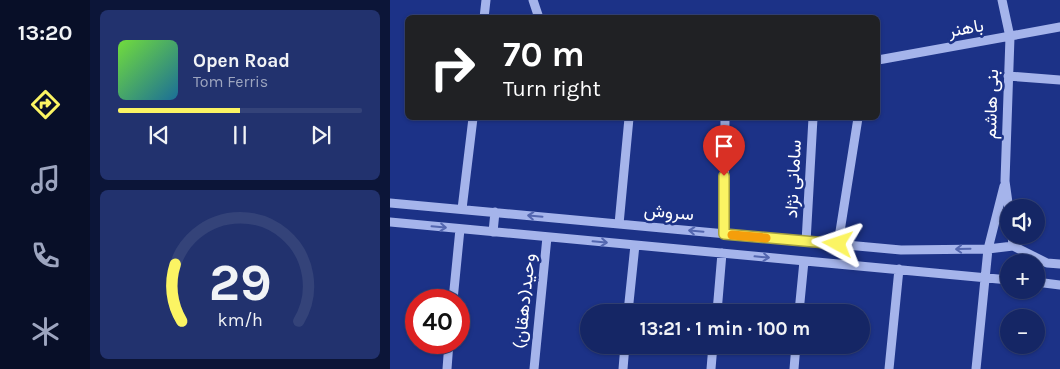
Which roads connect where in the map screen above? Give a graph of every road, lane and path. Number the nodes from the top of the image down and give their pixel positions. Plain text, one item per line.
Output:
1 (486, 0) edge
2 (533, 0) edge
3 (1002, 0) edge
4 (484, 15) edge
5 (538, 15) edge
6 (1060, 27) edge
7 (1010, 37) junction
8 (880, 60) edge
9 (1008, 76) junction
10 (1060, 80) edge
11 (473, 120) edge
12 (629, 120) edge
13 (725, 120) edge
14 (813, 120) edge
15 (858, 120) edge
16 (1005, 181) junction
17 (1007, 199) edge
18 (390, 203) edge
19 (462, 209) junction
20 (495, 212) junction
21 (390, 222) edge
22 (619, 224) junction
23 (460, 228) junction
24 (493, 232) junction
25 (724, 234) junction
26 (547, 237) junction
27 (806, 242) junction
28 (838, 244) junction
29 (635, 245) junction
30 (1013, 246) joint
31 (988, 249) junction
32 (722, 253) junction
33 (804, 261) junction
34 (1060, 264) edge
35 (899, 270) junction
36 (985, 278) junction
37 (1000, 279) edge
38 (1045, 283) edge
39 (1060, 285) edge
40 (454, 289) edge
41 (629, 304) edge
42 (718, 304) edge
43 (800, 304) edge
44 (448, 354) edge
45 (624, 354) edge
46 (713, 354) edge
47 (795, 354) edge
48 (447, 369) edge
49 (534, 369) edge
50 (623, 369) edge
51 (711, 369) edge
52 (794, 369) edge
53 (889, 369) edge
54 (976, 369) edge

1 - 4 street
2 - 5 street
3 - 7 street, بنی هاشم
6 - 7 street, باهنر
7 - 8 street, باهنر
7 - 9 street, بنی هاشم
9 - 10 street
9 - 16 street, بنی هاشم
11 - 19 street
12 - 22 street
13 - 25 street
14 - 27 street, سامانی نژاد
15 - 28 street
16 - 17 street, بنی هاشم
16 - 31 street
18 - 19 street, سروش
19 - 20 street, سروش
22 -> 20 street, سروش
20 - 24 street
21 -> 23 street, سروش
25 -> 22 street, سروش
23 - 24 street, سروش
23 - 40 street
24 - 26 street, سروش
25 - 27 street, سروش
26 -> 29 street, سروش
26 - 49 street, وحید(دهقان)
27 - 28 street, سروش
31 -> 28 street, سروش
29 - 32 street, سروش
29 - 41 street
30 - 31 street, سروش
30 - 34 street
31 - 36 street
32 -> 33 street, سروش
32 - 42 street
33 - 35 street, سروش
33 - 43 street
35 - 36 street, سروش
35 - 53 street
36 - 37 street, سروش
36 - 54 street
38 - 39 street
44 - 48 street
45 - 50 street
46 - 51 street
47 - 52 street

